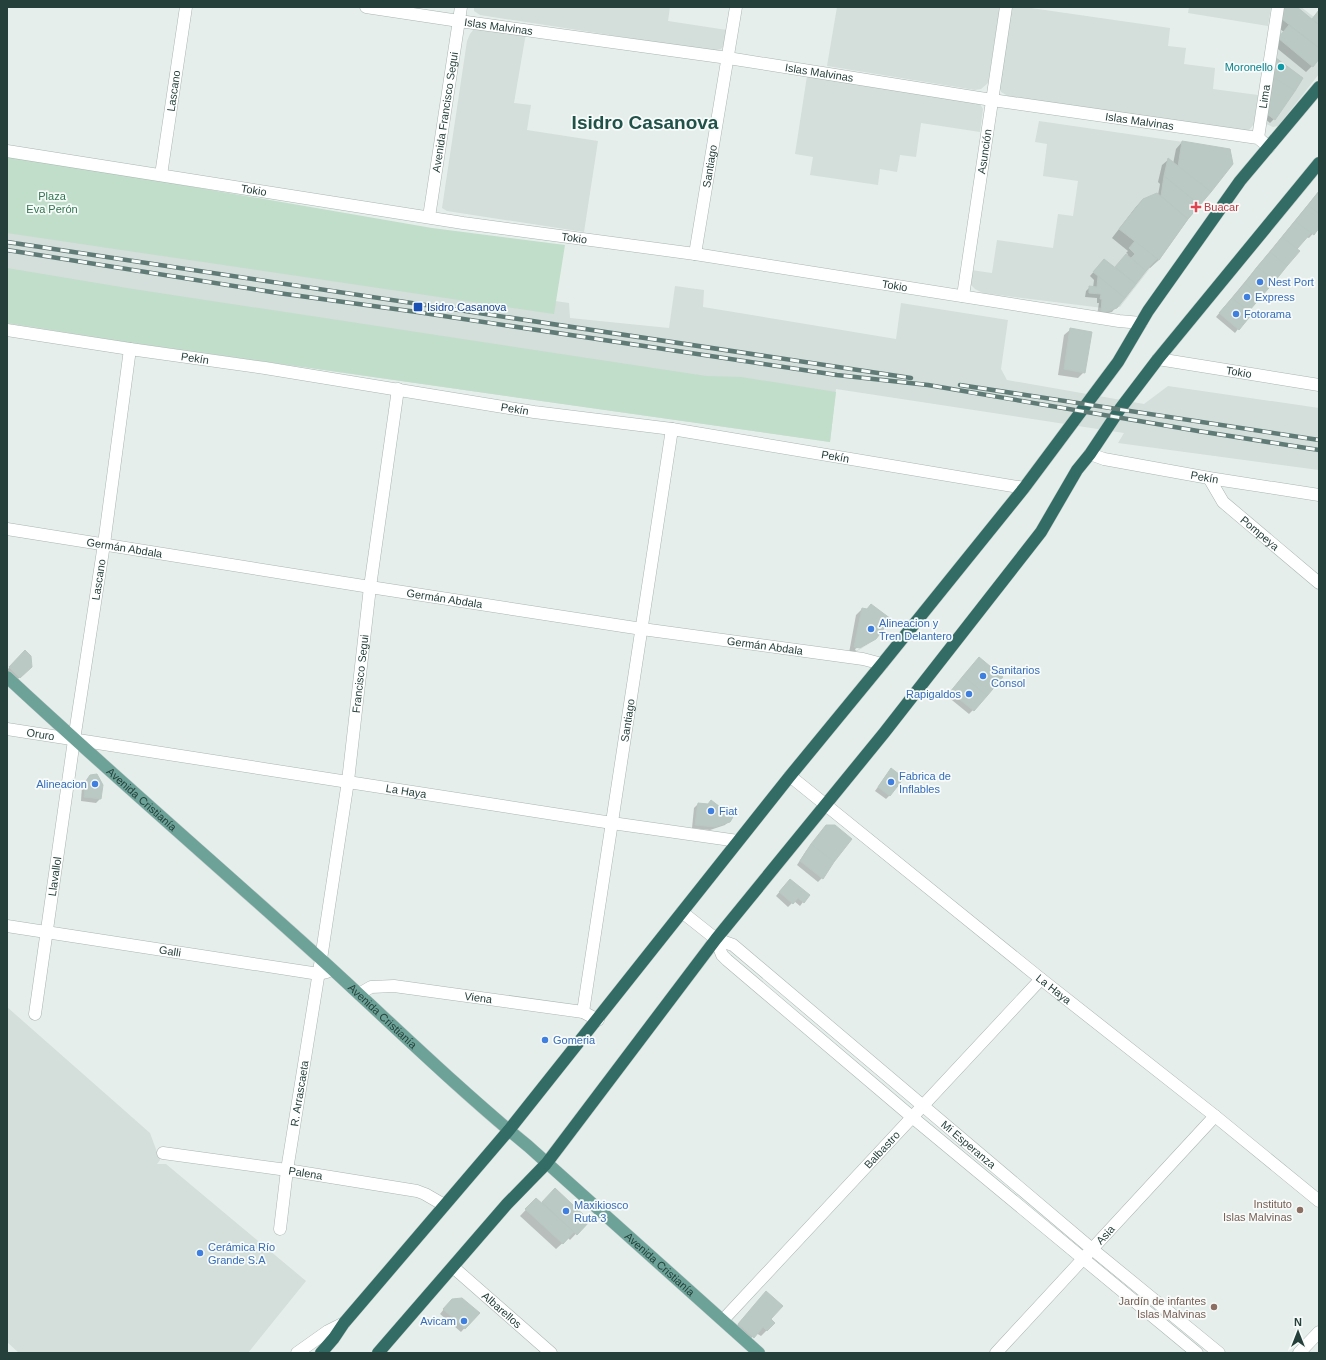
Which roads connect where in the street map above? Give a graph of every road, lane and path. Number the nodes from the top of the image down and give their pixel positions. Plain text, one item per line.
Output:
1 (186, 7) edge
2 (366, 7) edge
3 (461, 7) edge
4 (736, 7) edge
5 (1006, 7) edge
6 (1278, 7) edge
7 (459, 21) junction
8 (728, 58) junction
9 (1319, 87) edge
10 (992, 100) junction
11 (1258, 138) junction
12 (1269, 147) junction
13 (7, 151) edge
14 (1319, 164) edge
15 (161, 175) junction
16 (429, 217) junction
17 (695, 254) junction
18 (962, 296) junction
19 (1141, 323) junction
20 (7, 330) edge
21 (130, 349) junction
22 (1158, 359) junction
23 (1319, 385) edge
24 (398, 389) junction
25 (672, 429) junction
26 (1090, 454) junction
27 (1209, 478) junction
28 (1024, 488) junction
29 (1319, 495) edge
30 (7, 529) edge
31 (104, 544) junction
32 (1319, 583) edge
33 (370, 588) junction
34 (642, 629) junction
35 (882, 664) junction
36 (7, 677) edge
37 (7, 729) edge
38 (74, 740) junction
39 (790, 776) junction
40 (348, 781) junction
41 (826, 805) junction
42 (612, 823) junction
43 (738, 841) junction
44 (682, 912) junction
45 (7, 926) edge
46 (46, 932) junction
47 (716, 939) junction
48 (321, 959) junction
49 (334, 971) junction
50 (319, 974) junction
51 (1040, 979) junction
52 (359, 994) junction
53 (583, 1012) junction
54 (35, 1014) dead end
55 (598, 1020) junction
56 (922, 1106) junction
57 (1214, 1116) junction
58 (912, 1117) junction
59 (509, 1130) junction
60 (163, 1153) dead end
61 (546, 1164) junction
62 (287, 1170) junction
63 (1319, 1201) edge
64 (444, 1205) junction
65 (280, 1229) dead end
66 (1092, 1249) junction
67 (1083, 1258) junction
68 (454, 1267) junction
69 (723, 1320) junction
70 (344, 1322) junction
71 (1319, 1332) edge
72 (756, 1352) edge
73 (297, 1353) edge
74 (322, 1353) edge
75 (378, 1353) edge
76 (551, 1353) edge
77 (996, 1353) edge
78 (1197, 1353) edge
79 (1219, 1353) edge
80 (1299, 1353) edge

1 - 15 street, Lascano
2 - 7 street, Islas Malvinas
3 - 7 street, Avenida Francisco Segui
4 - 8 street, Santiago
5 - 10 street, Asunción
6 - 11 street, Lima
7 - 8 street, Islas Malvinas
7 - 16 street, Avenida Francisco Segui
8 - 10 street, Islas Malvinas
8 - 17 street, Santiago
9 - 12 highway
10 - 11 street, Islas Malvinas
10 - 18 street, Asunción
11 - 12 street
12 - 19 highway
13 - 15 street, Tokio
14 - 22 highway
15 - 16 street, Tokio
16 - 17 street, Tokio
17 - 18 street, Tokio
18 - 19 street, Tokio
19 - 28 highway
20 - 21 street, Pekín
21 - 24 street, Pekín
21 - 31 street, Lascano
22 - 23 street, Tokio
22 - 26 highway
24 - 25 street, Pekín
24 - 33 street, Francisco Segui
25 - 28 street, Pekín
25 - 34 street, Santiago
26 - 27 street, Pekín
26 - 41 highway
27 - 29 street, Pekín
27 - 32 street, Pompeya
28 - 35 highway
30 - 31 street, Germán Abdala
31 - 33 street, Germán Abdala
31 - 38 street, Lascano
33 - 34 street, Germán Abdala
33 - 40 street, Francisco Segui
34 - 35 street, Germán Abdala
34 - 42 street, Santiago
35 - 39 highway
36 - 38 main road, Avenida Cristianía
37 - 38 street, Oruro
38 - 40 street, La Haya
38 - 46 street, Llavallol
38 - 48 main road, Avenida Cristianía
39 - 41 street, La Haya
39 - 43 highway
40 - 42 street, La Haya
40 - 48 street, Francisco Segui
41 - 47 highway
41 - 51 street, La Haya
42 - 43 street, La Haya
42 - 53 street, Santiago
43 - 44 highway
44 - 47 street, Mi Esperanza
44 - 55 highway
45 - 46 street, Galli
46 - 50 street, Galli
46 - 54 street, Llavallol
47 - 56 street, Mi Esperanza
47 - 58 street, Mi Esperanza
47 - 61 highway
48 - 49 main road, Avenida Cristianía
48 - 50 street, R. Arrascaeta
49 - 50 street, Galli
49 - 52 main road, Avenida Cristianía
50 - 62 street, R. Arrascaeta
51 - 56 street, Balbastro
51 - 57 street, La Haya
52 - 53 street, Viena
52 - 59 main road, Avenida Cristianía
53 - 55 street, Viena
55 - 59 highway
56 - 58 street, Balbastro
56 - 66 street, Mi Esperanza
57 - 63 street, La Haya
57 - 66 street, Asia
58 - 67 street, Mi Esperanza
58 - 69 street, Balbastro
59 - 61 main road, Avenida Cristianía
59 - 64 highway
60 - 62 street, Palena
61 - 68 highway
61 - 69 main road, Avenida Cristianía
62 - 64 street, Palena
62 - 65 street, R. Arrascaeta
64 - 70 highway
66 - 67 street, Asia
66 - 79 street, Mi Esperanza
67 - 77 street, Asia
67 - 78 street, Mi Esperanza
68 - 75 highway
68 - 76 street, Albarellos
69 - 72 main road, Avenida Cristianía
70 - 73 street
70 - 74 highway
71 - 80 street

